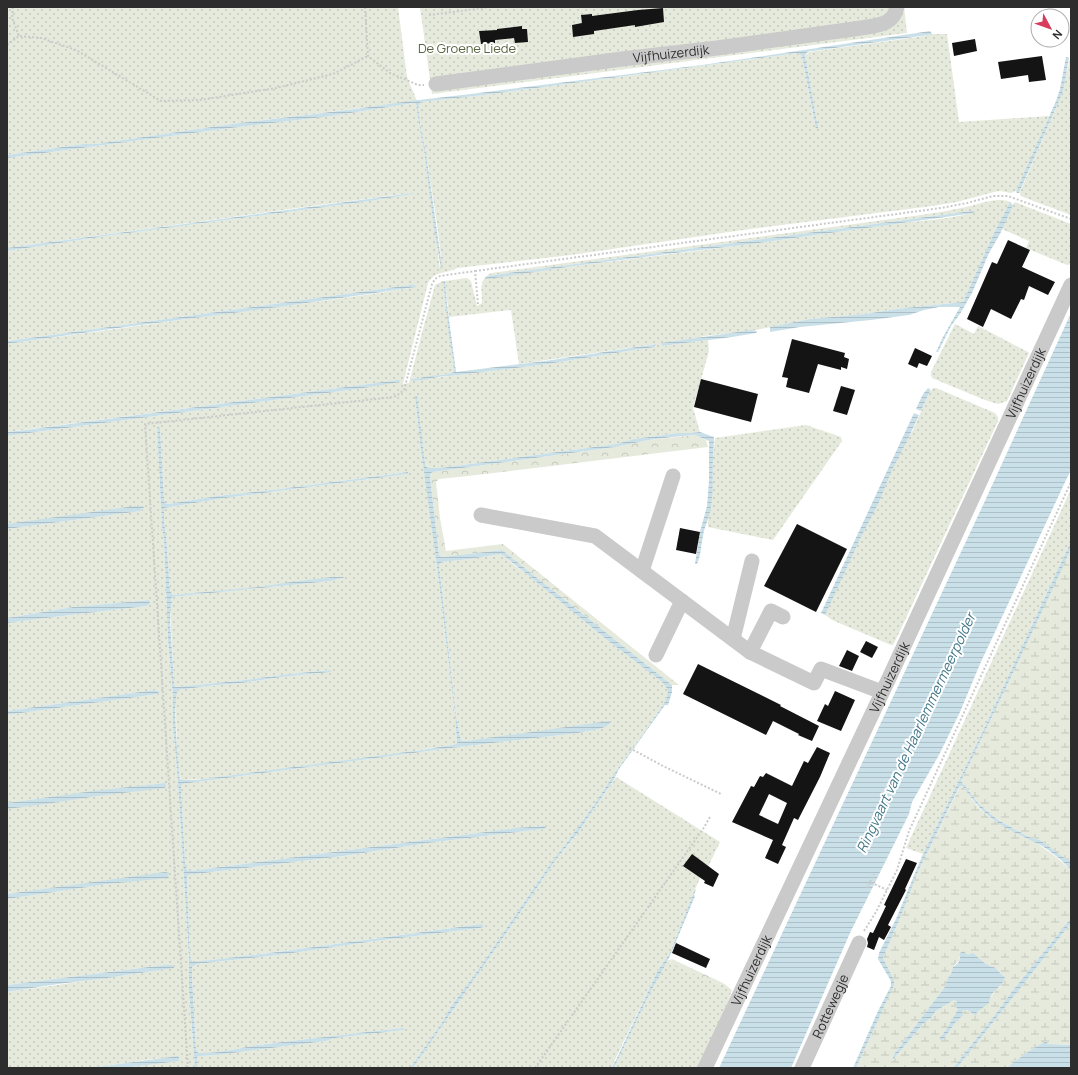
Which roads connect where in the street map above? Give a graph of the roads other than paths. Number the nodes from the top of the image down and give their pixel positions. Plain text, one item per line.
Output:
1 (897, 7) edge
2 (436, 84) road end
3 (1071, 285) edge
4 (673, 476) dead end
5 (481, 515) dead end
6 (752, 561) dead end
7 (642, 571) junction
8 (682, 601) junction
9 (783, 617) dead end
10 (733, 639) junction
11 (750, 652) junction
12 (656, 655) dead end
13 (882, 692) junction
14 (859, 943) road end
15 (705, 1068) edge
16 (802, 1068) edge

1 - 2 street, Vijfhuizerdijk
3 - 13 street, Vijfhuizerdijk
4 - 7 street
5 - 7 street
6 - 10 street
7 - 8 street
8 - 10 street
8 - 12 street
9 - 11 street
10 - 11 street
11 - 13 street
13 - 15 street, Vijfhuizerdijk
14 - 16 street, Rottewegje

